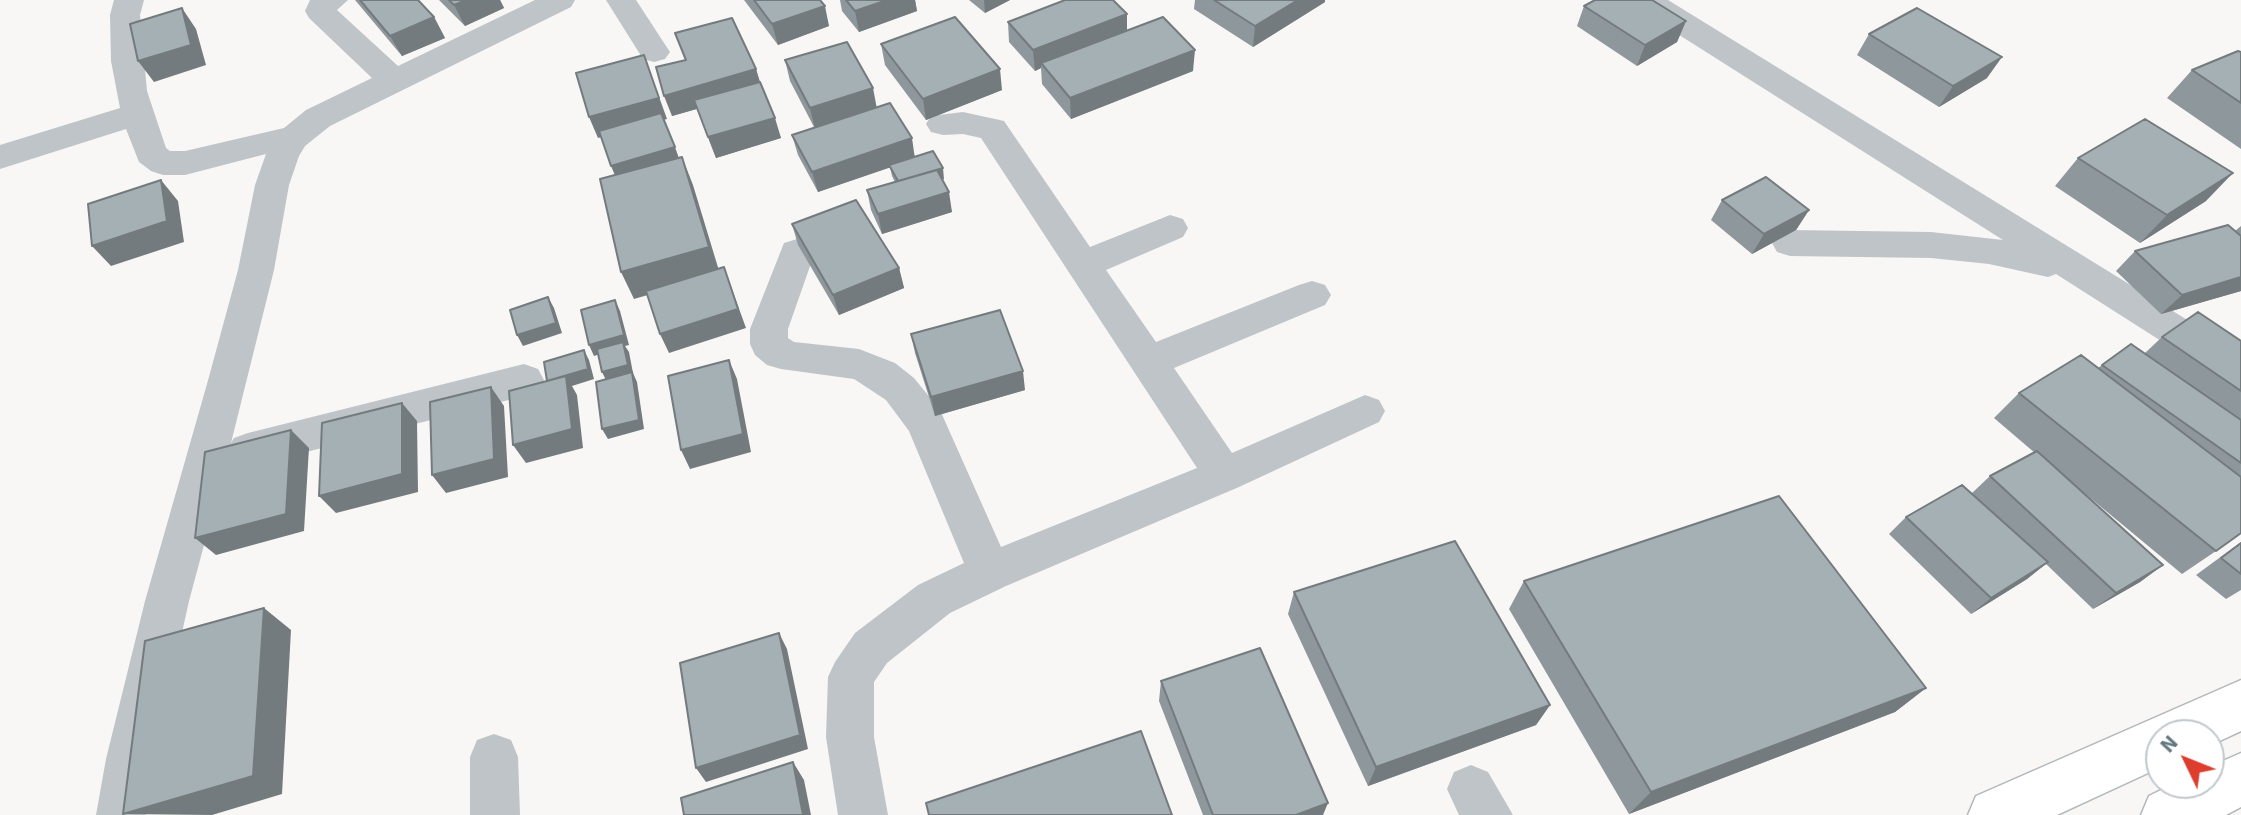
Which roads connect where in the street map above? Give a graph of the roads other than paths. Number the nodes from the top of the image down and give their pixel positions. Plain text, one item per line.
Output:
1 (129, 0) edge
2 (333, 0) edge
3 (560, 0) edge
4 (621, 0) edge
5 (1646, 0) edge
6 (654, 52) dead end
7 (394, 81) junction
8 (138, 114) junction
9 (943, 124) dead end
10 (293, 138) junction
11 (0, 157) edge
12 (1170, 228) dead end
13 (1790, 243) edge
14 (797, 252) edge
15 (1084, 264) junction
16 (2072, 268) junction
17 (1312, 295) dead end
18 (1148, 362) junction
19 (2241, 372) edge
20 (524, 380) dead end
21 (1365, 411) dead end
22 (205, 461) junction
23 (1224, 475) junction
24 (990, 572) junction
25 (2241, 705) edge
26 (2210, 719) edge
27 (2145, 748) edge
28 (494, 757) dead end
29 (2241, 779) edge
30 (121, 815) edge
31 (495, 815) edge
32 (863, 815) edge
33 (1995, 815) edge
34 (2168, 815) edge

1 - 8 street
2 - 7 street
3 - 7 street
4 - 6 street
5 - 16 street
7 - 10 street
8 - 10 street
8 - 11 street
9 - 15 street
10 - 22 street
12 - 15 street
13 - 16 street
14 - 24 street
15 - 18 street
16 - 19 street
17 - 18 street
18 - 23 street
20 - 22 street
21 - 23 street
22 - 30 street
23 - 24 street
24 - 32 street
25 - 26 highway
27 - 33 highway
28 - 31 street
29 - 34 highway

